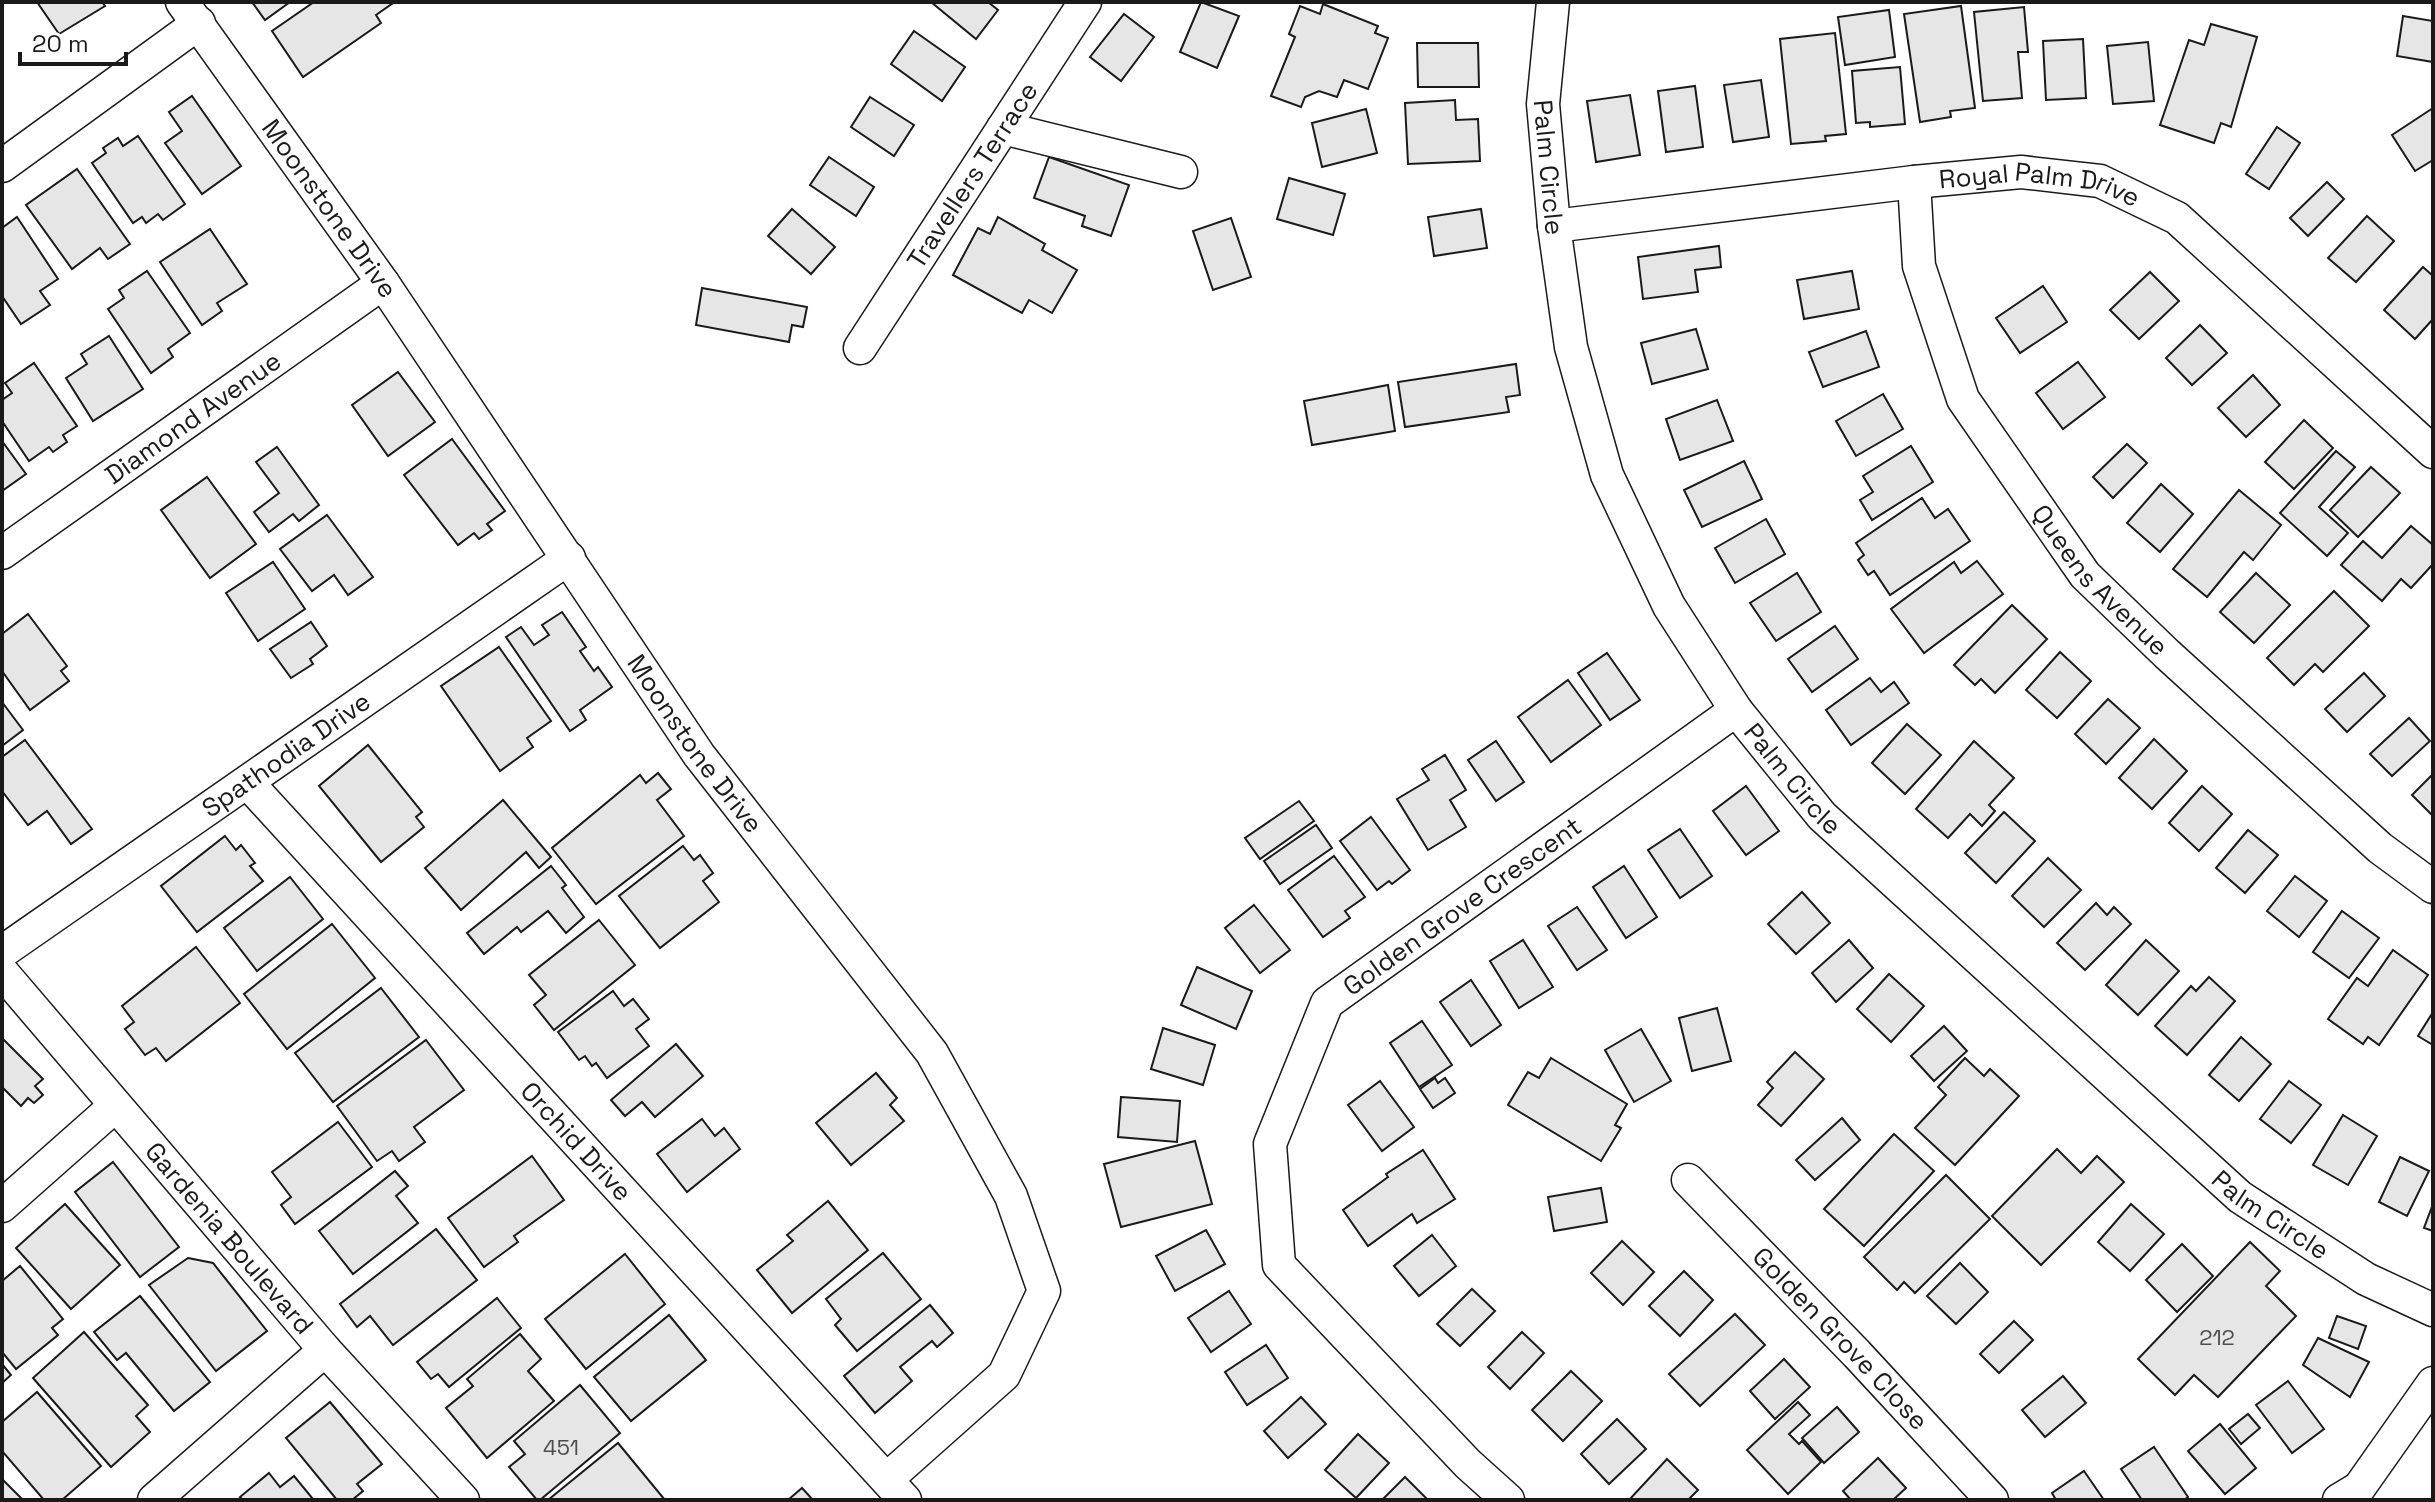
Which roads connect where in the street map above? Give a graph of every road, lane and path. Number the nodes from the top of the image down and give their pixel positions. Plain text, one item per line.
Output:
1 (1085, 2) edge
2 (1553, 2) edge
3 (190, 13) edge
4 (1003, 128) junction
5 (2, 166) edge
6 (1181, 172) dead end
7 (1914, 182) junction
8 (1554, 226) junction
9 (383, 283) junction
10 (860, 348) dead end
11 (2433, 452) edge
12 (2, 553) edge
13 (569, 558) junction
14 (1736, 710) junction
15 (248, 783) junction
16 (2433, 887) edge
17 (2, 952) edge
18 (2, 972) edge
19 (115, 1106) junction
20 (1688, 1180) dead end
21 (2, 1206) edge
22 (2433, 1310) edge
23 (325, 1350) junction
24 (2433, 1383) edge
25 (896, 1489) edge
26 (154, 1500) edge
27 (463, 1500) edge
28 (1508, 1500) edge
29 (1992, 1500) edge
30 (2339, 1500) edge

1 - 4 street, Travellers Terrace
2 - 8 street, Palm Circle
3 - 5 street
3 - 9 street, Moonstone Drive
4 - 6 street
4 - 10 street, Travellers Terrace
7 - 8 street, Royal Palm Drive
7 - 11 street, Royal Palm Drive
7 - 16 street, Queens Avenue
8 - 14 street, Palm Circle
9 - 12 street, Diamond Avenue
9 - 13 street, Moonstone Drive
13 - 15 street, Spathodia Drive
13 - 25 street, Moonstone Drive
14 - 22 street, Palm Circle
14 - 28 street, Golden Grove Crescent
15 - 17 street, Spathodia Drive
15 - 25 street, Orchid Drive
18 - 19 street, Gardenia Boulevard
19 - 21 street
19 - 23 street, Gardenia Boulevard
20 - 29 street, Golden Grove Close
23 - 26 street
23 - 27 street, Gardenia Boulevard
24 - 30 street

